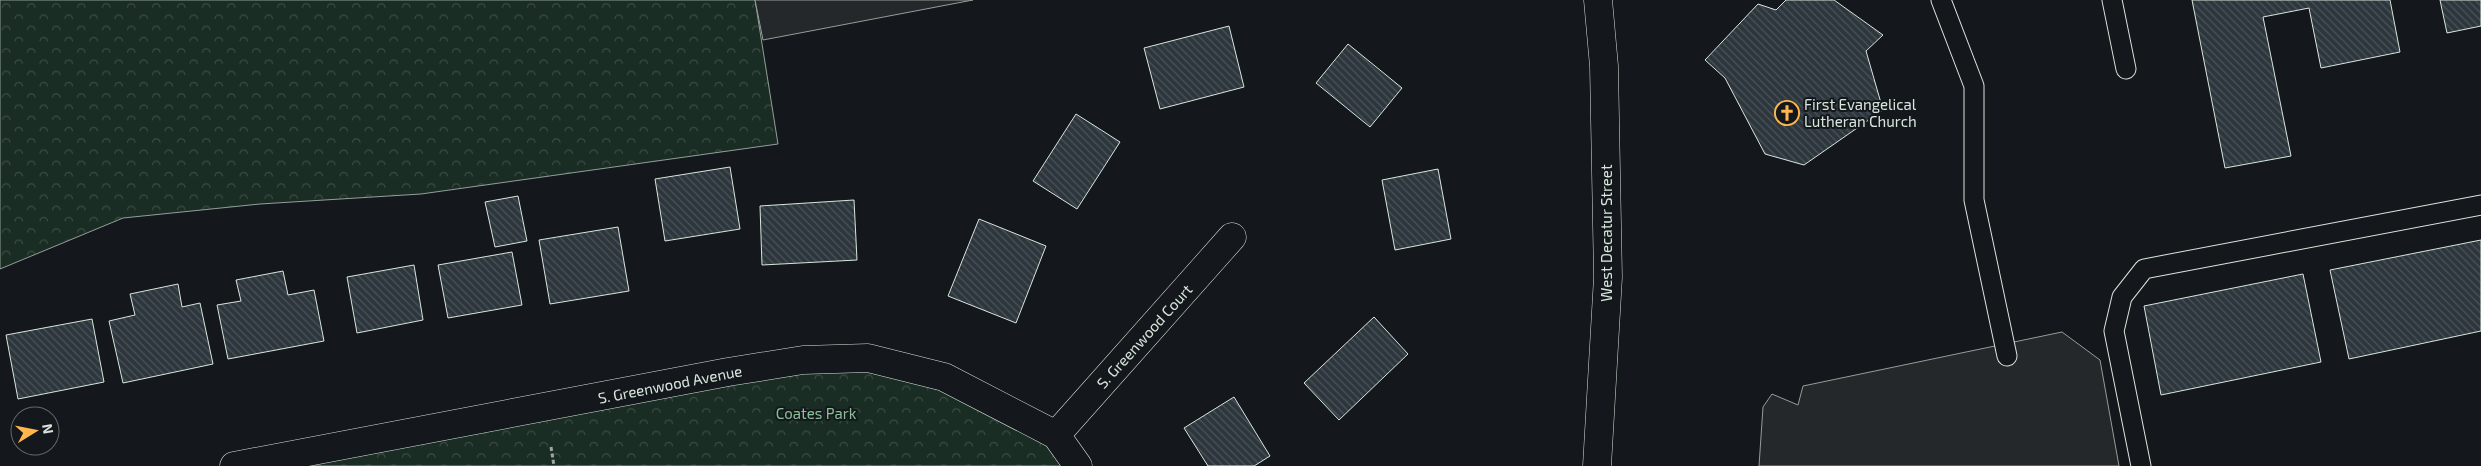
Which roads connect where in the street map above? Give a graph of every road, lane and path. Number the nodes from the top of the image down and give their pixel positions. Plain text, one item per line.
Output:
1 (1598, 0) edge
2 (1940, 0) edge
3 (2112, 0) edge
4 (2126, 69) dead end
5 (2481, 205) edge
6 (1232, 237) dead end
7 (2007, 356) dead end
8 (1056, 434) junction
9 (551, 447) dead end
10 (234, 466) edge
11 (554, 466) edge
12 (1078, 466) edge
13 (1597, 466) edge
14 (2141, 466) edge

1 - 13 street, West Decatur Street
2 - 7 lane
3 - 4 lane
5 - 14 lane
6 - 8 street, S. Greenwood Court
8 - 10 street, S. Greenwood Avenue
8 - 12 street, S. Greenwood Avenue
9 - 11 path

